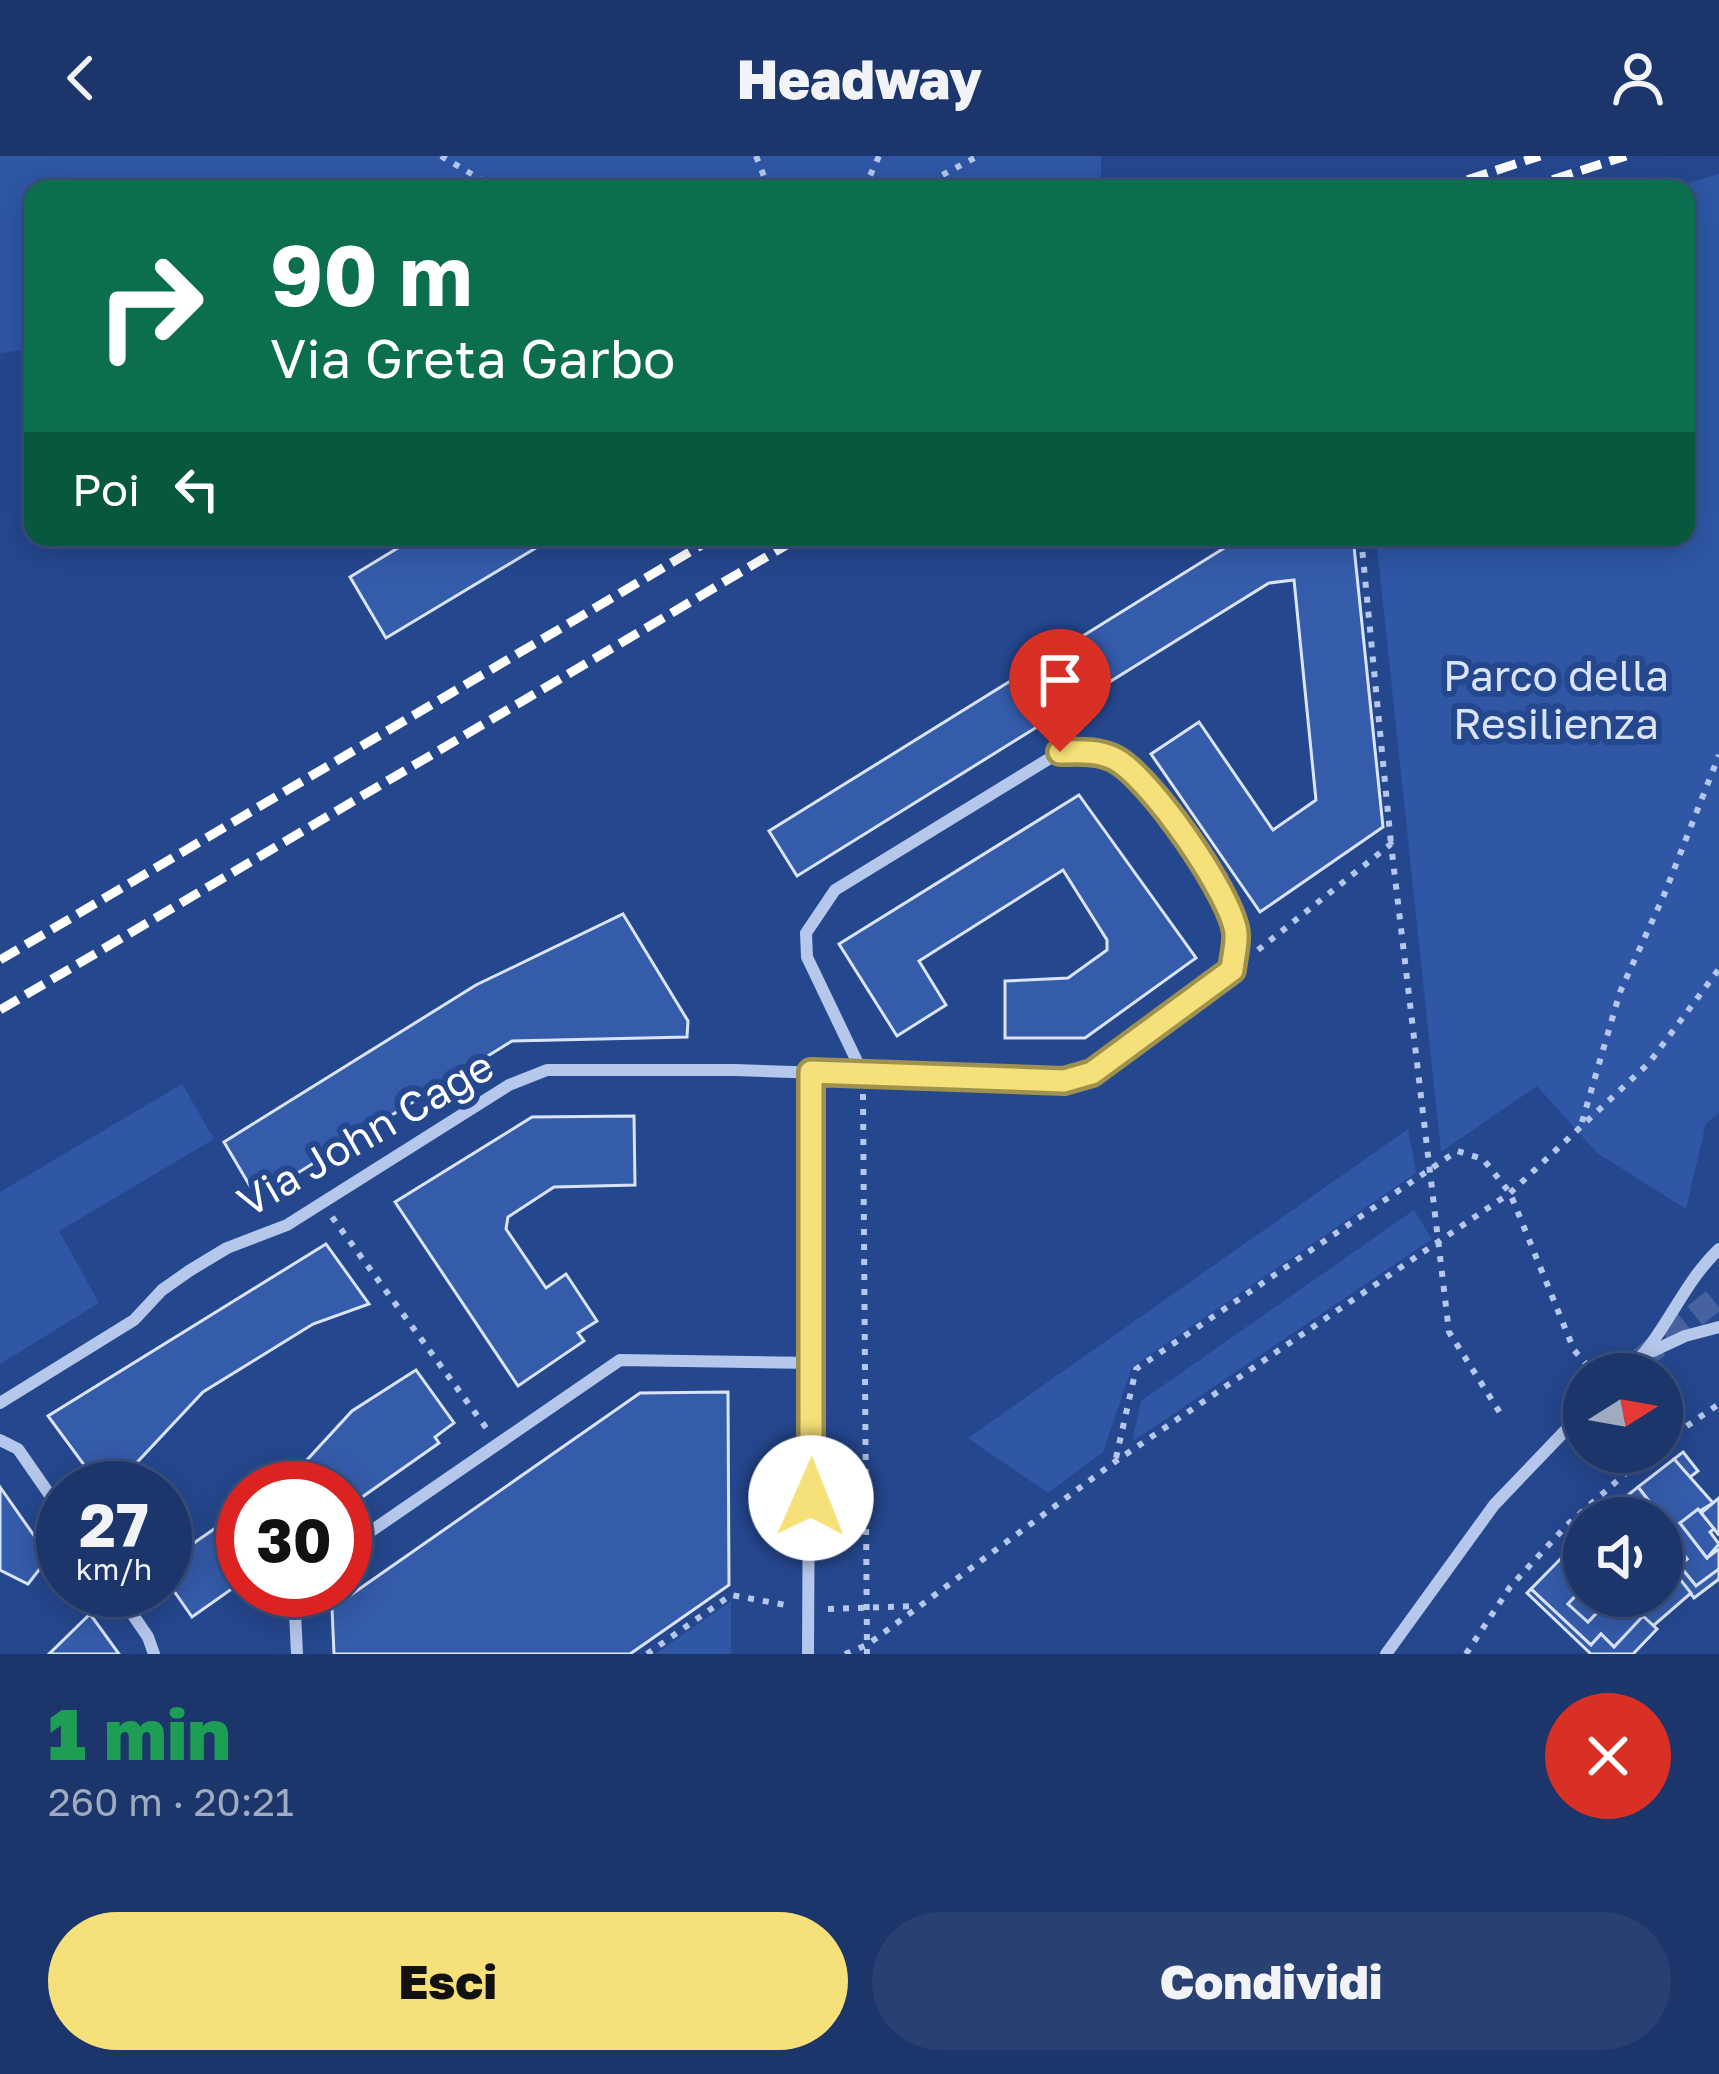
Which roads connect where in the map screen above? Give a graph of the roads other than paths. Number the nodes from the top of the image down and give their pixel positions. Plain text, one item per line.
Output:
1 (811, 1072) junction
2 (863, 1074) junction
3 (1719, 1249) edge
4 (1719, 1327) edge
5 (1648, 1353) edge
6 (1649, 1353) edge
7 (812, 1363) junction
8 (0, 1403) edge
9 (1563, 1433) edge
10 (0, 1440) edge
11 (36, 1475) edge
12 (372, 1531) edge
13 (134, 1617) edge
14 (295, 1617) edge
15 (154, 1654) edge
16 (297, 1654) edge
17 (808, 1654) edge
18 (1386, 1654) edge

1 - 2 street, Via John Cage
1 - 7 street
1 - 8 street, Via John Cage
2 - 2 street
3 - 5 street
4 - 6 street
7 - 12 street
7 - 17 street
9 - 18 street
10 - 11 street
13 - 15 street
14 - 16 street

